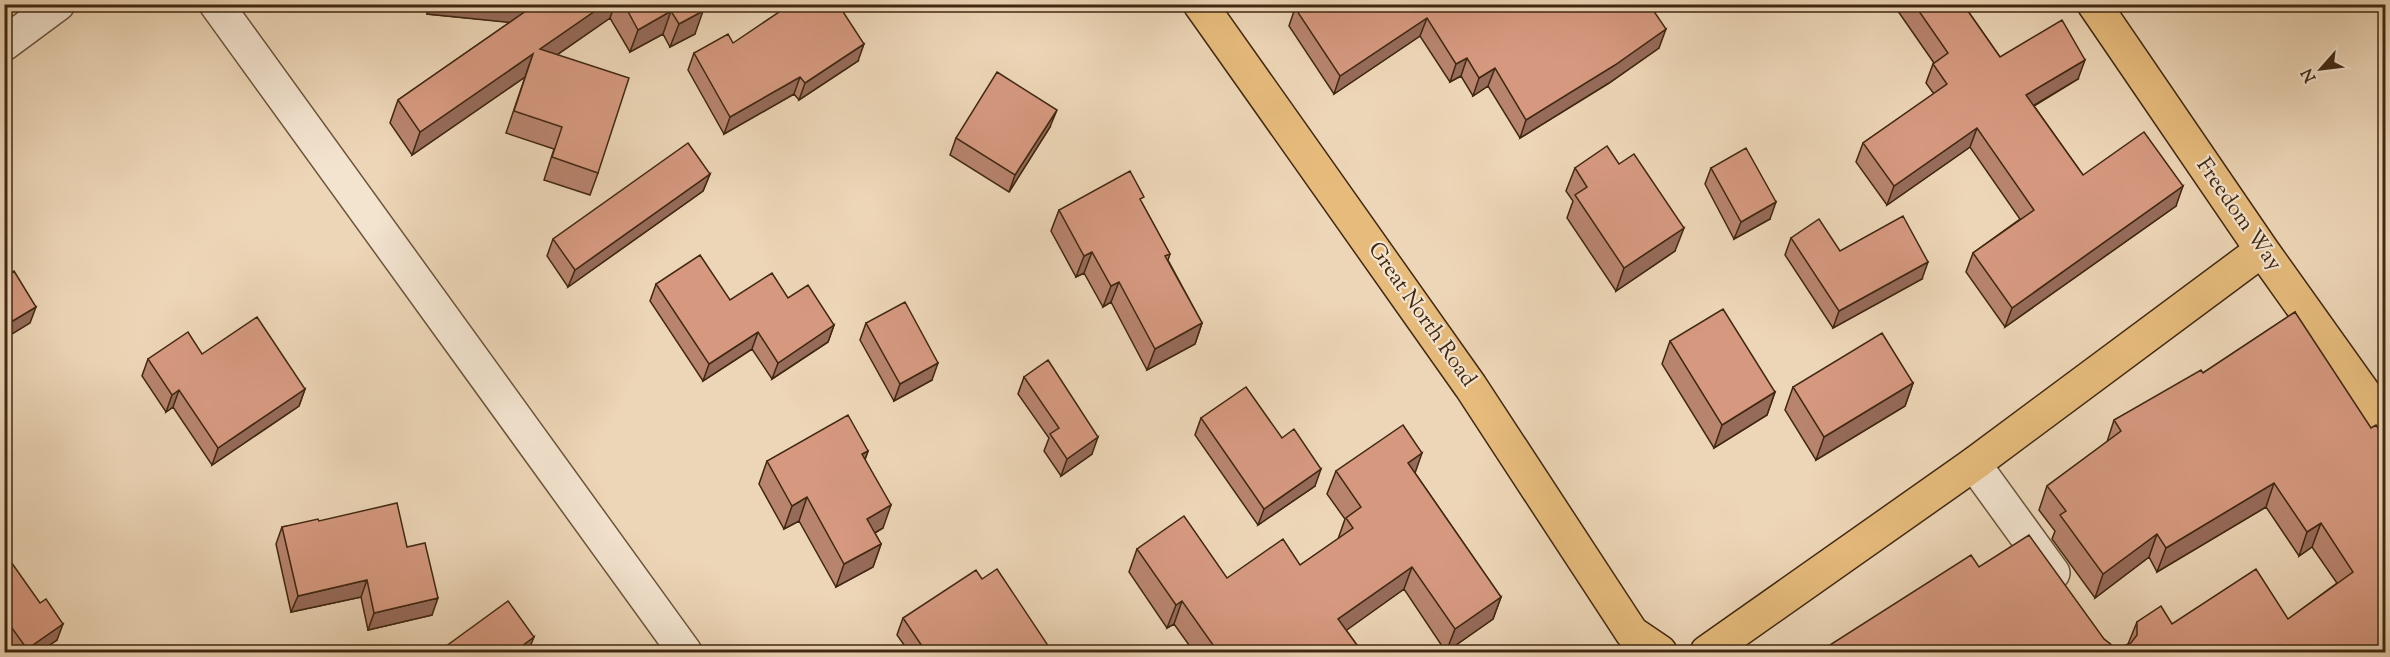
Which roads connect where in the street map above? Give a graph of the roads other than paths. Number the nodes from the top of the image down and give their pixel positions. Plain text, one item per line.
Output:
1 (58, 4) edge
2 (216, 4) edge
3 (1200, 4) edge
4 (2094, 4) edge
5 (4, 44) edge
6 (2262, 250) junction
7 (2385, 424) edge
8 (1974, 464) junction
9 (2070, 596) edge
10 (1633, 643) edge
11 (685, 652) edge
12 (1660, 652) edge
13 (1707, 652) edge

1 - 5 street
2 - 11 street
3 - 10 main road, Great North Road
4 - 6 main road, Freedom Way
6 - 7 main road, Freedom Way
6 - 8 main road
8 - 9 street
8 - 13 main road
10 - 12 main road, Great North Road

